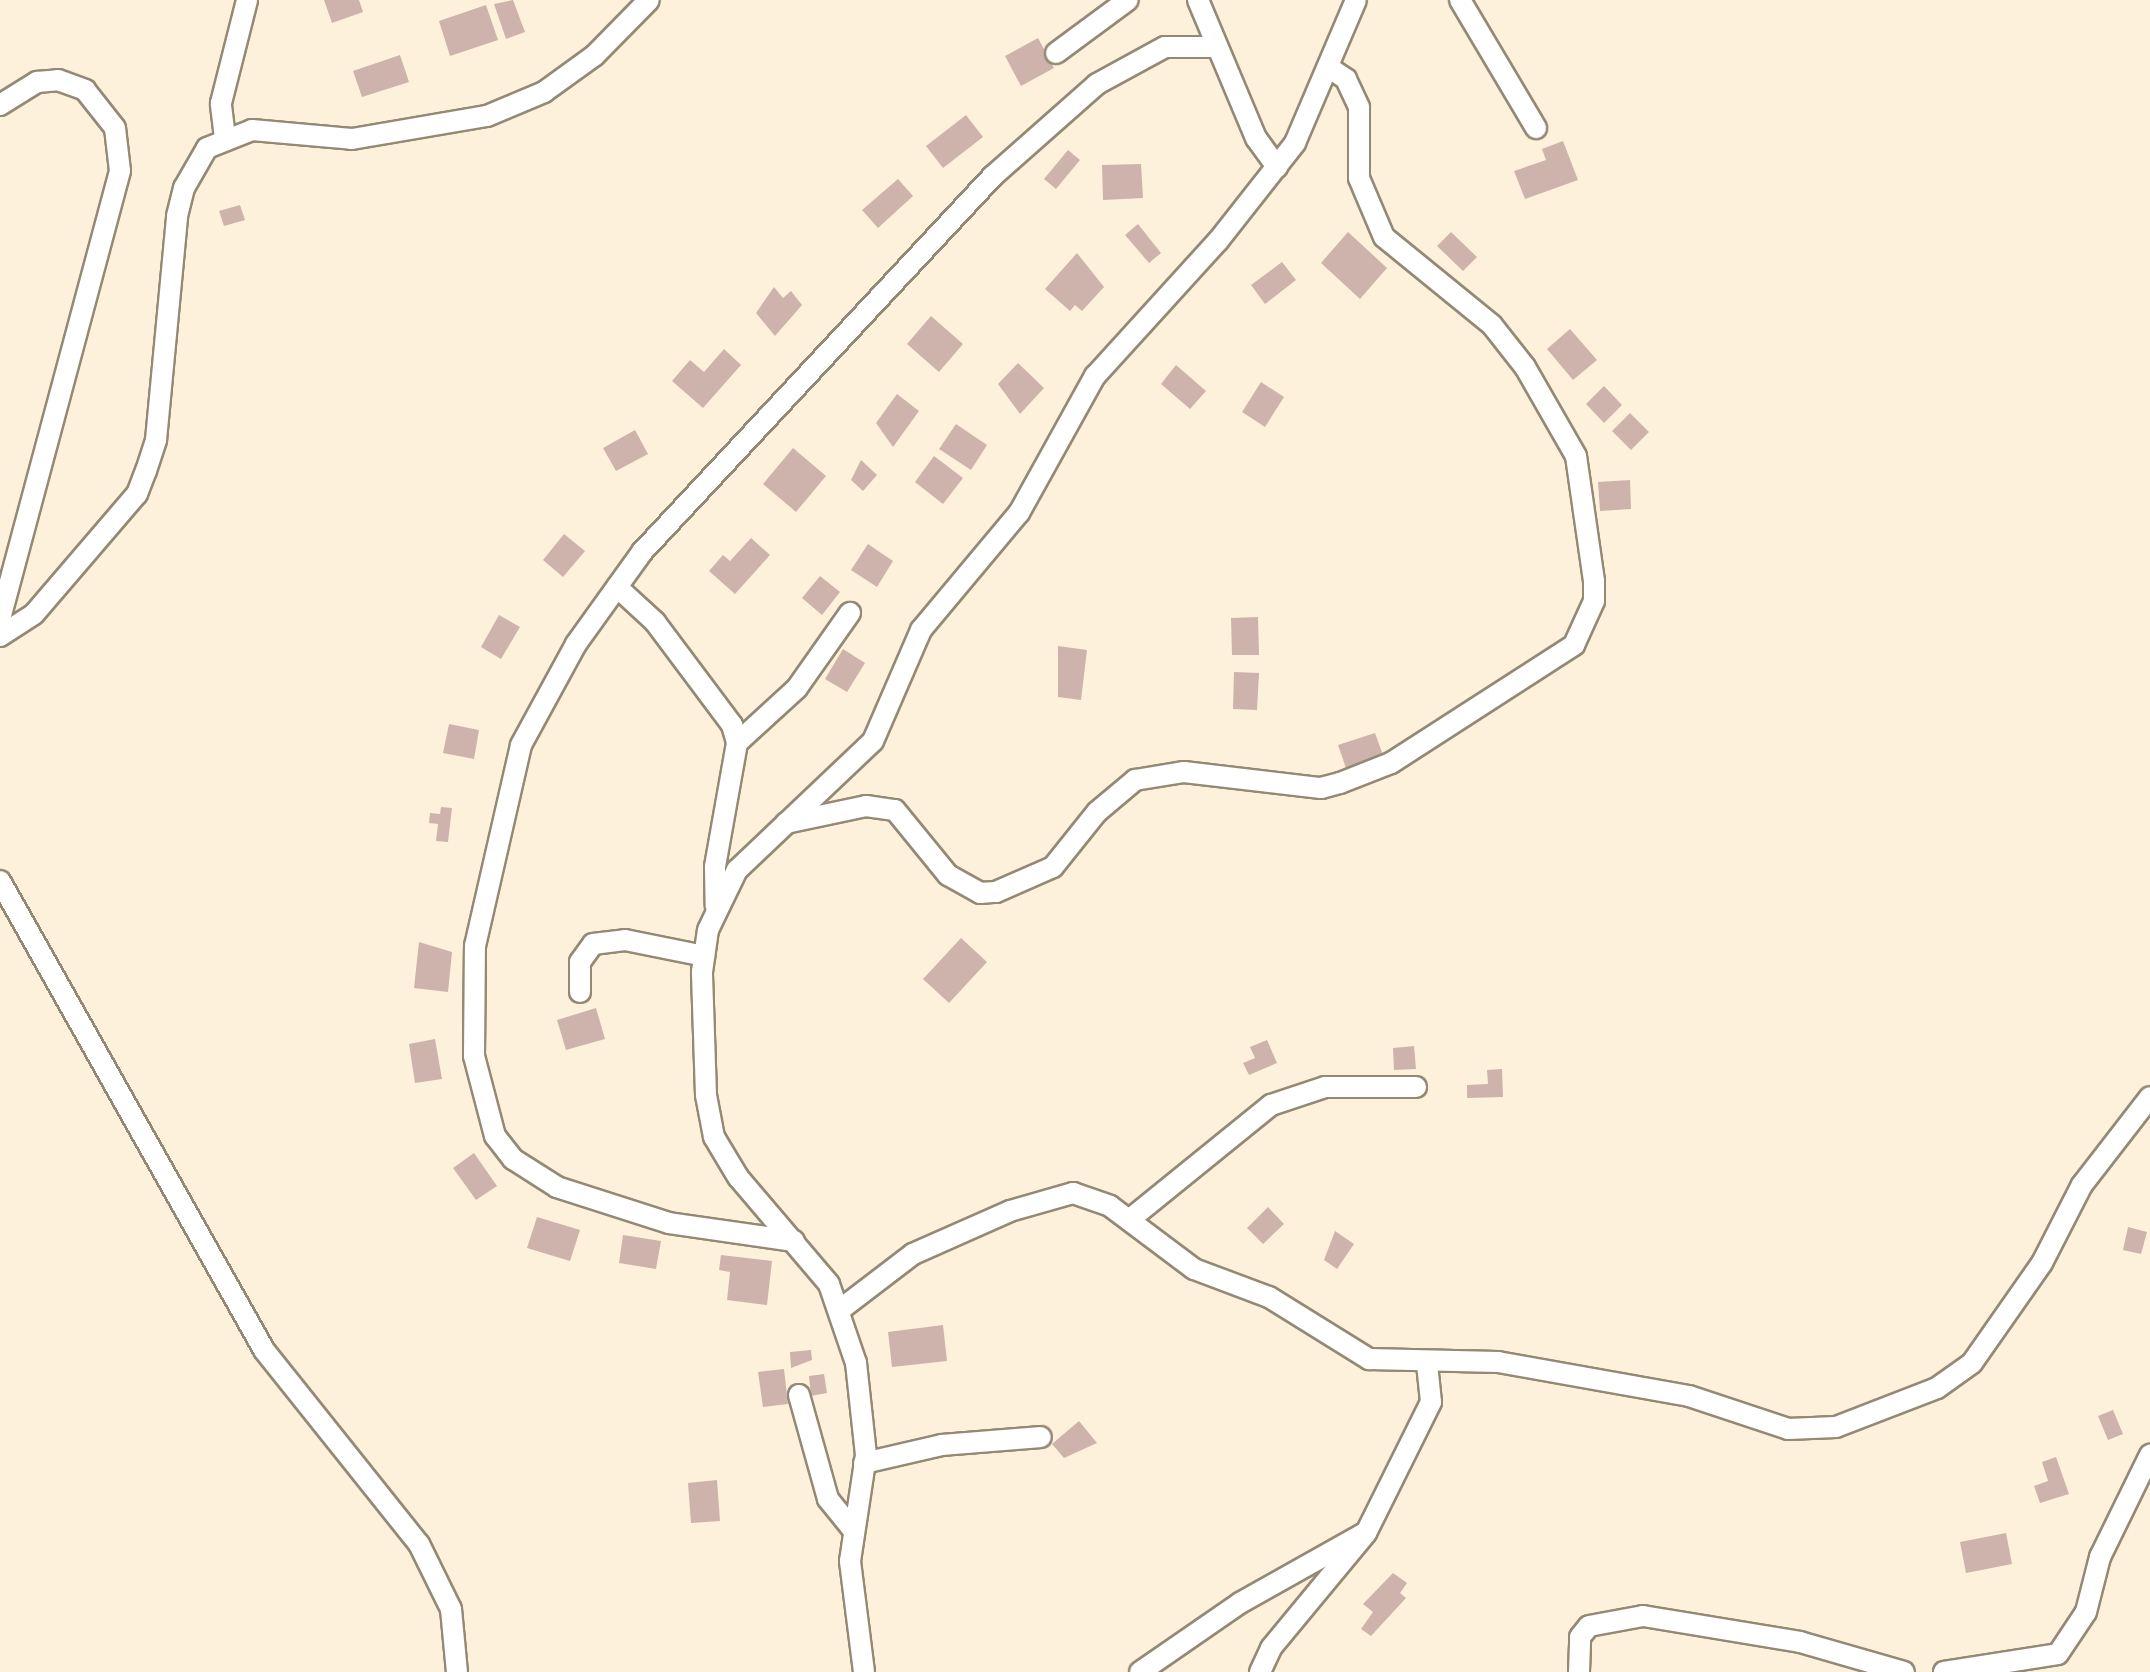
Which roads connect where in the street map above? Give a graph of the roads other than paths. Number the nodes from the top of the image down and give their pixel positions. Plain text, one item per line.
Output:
1 (247, 0) edge
2 (649, 0) edge
3 (1128, 0) edge
4 (1198, 0) edge
5 (1356, 0) edge
6 (1460, 0) edge
7 (1217, 47) junction
8 (1056, 53) dead end
9 (1331, 70) junction
10 (0, 105) edge
11 (1536, 128) dead end
12 (225, 138) junction
13 (1277, 167) junction
14 (617, 586) junction
15 (850, 613) dead end
16 (0, 619) edge
17 (0, 636) edge
18 (737, 743) junction
19 (784, 824) junction
20 (0, 881) edge
21 (716, 908) junction
22 (704, 956) junction
23 (580, 992) dead end
24 (1416, 1087) dead end
25 (2150, 1097) edge
26 (1129, 1220) junction
27 (794, 1241) junction
28 (841, 1310) junction
29 (1427, 1363) junction
30 (799, 1396) dead end
31 (1041, 1437) dead end
32 (2150, 1455) edge
33 (864, 1463) junction
34 (852, 1529) junction
35 (1366, 1532) junction
36 (1958, 1671) edge
37 (457, 1672) edge
38 (864, 1672) edge
39 (1140, 1672) edge
40 (1260, 1672) edge
41 (1579, 1672) edge
42 (1904, 1672) edge
43 (1944, 1672) edge

1 - 12 street
2 - 12 street
3 - 8 street
4 - 7 street
5 - 9 street
6 - 11 street
7 - 13 street
7 - 14 street
9 - 13 street
9 - 19 street
10 - 16 street
12 - 17 street
13 - 19 street
14 - 18 street
14 - 27 street
15 - 18 street
18 - 21 street
19 - 21 street
20 - 37 street
21 - 22 street
22 - 23 street
22 - 27 street
24 - 26 street
25 - 29 street
26 - 28 street
26 - 29 street
27 - 28 street
28 - 33 street
29 - 35 street
30 - 34 street
31 - 33 street
32 - 36 street
33 - 34 street
34 - 38 street
35 - 39 street
35 - 40 street
36 - 43 street
41 - 42 street

